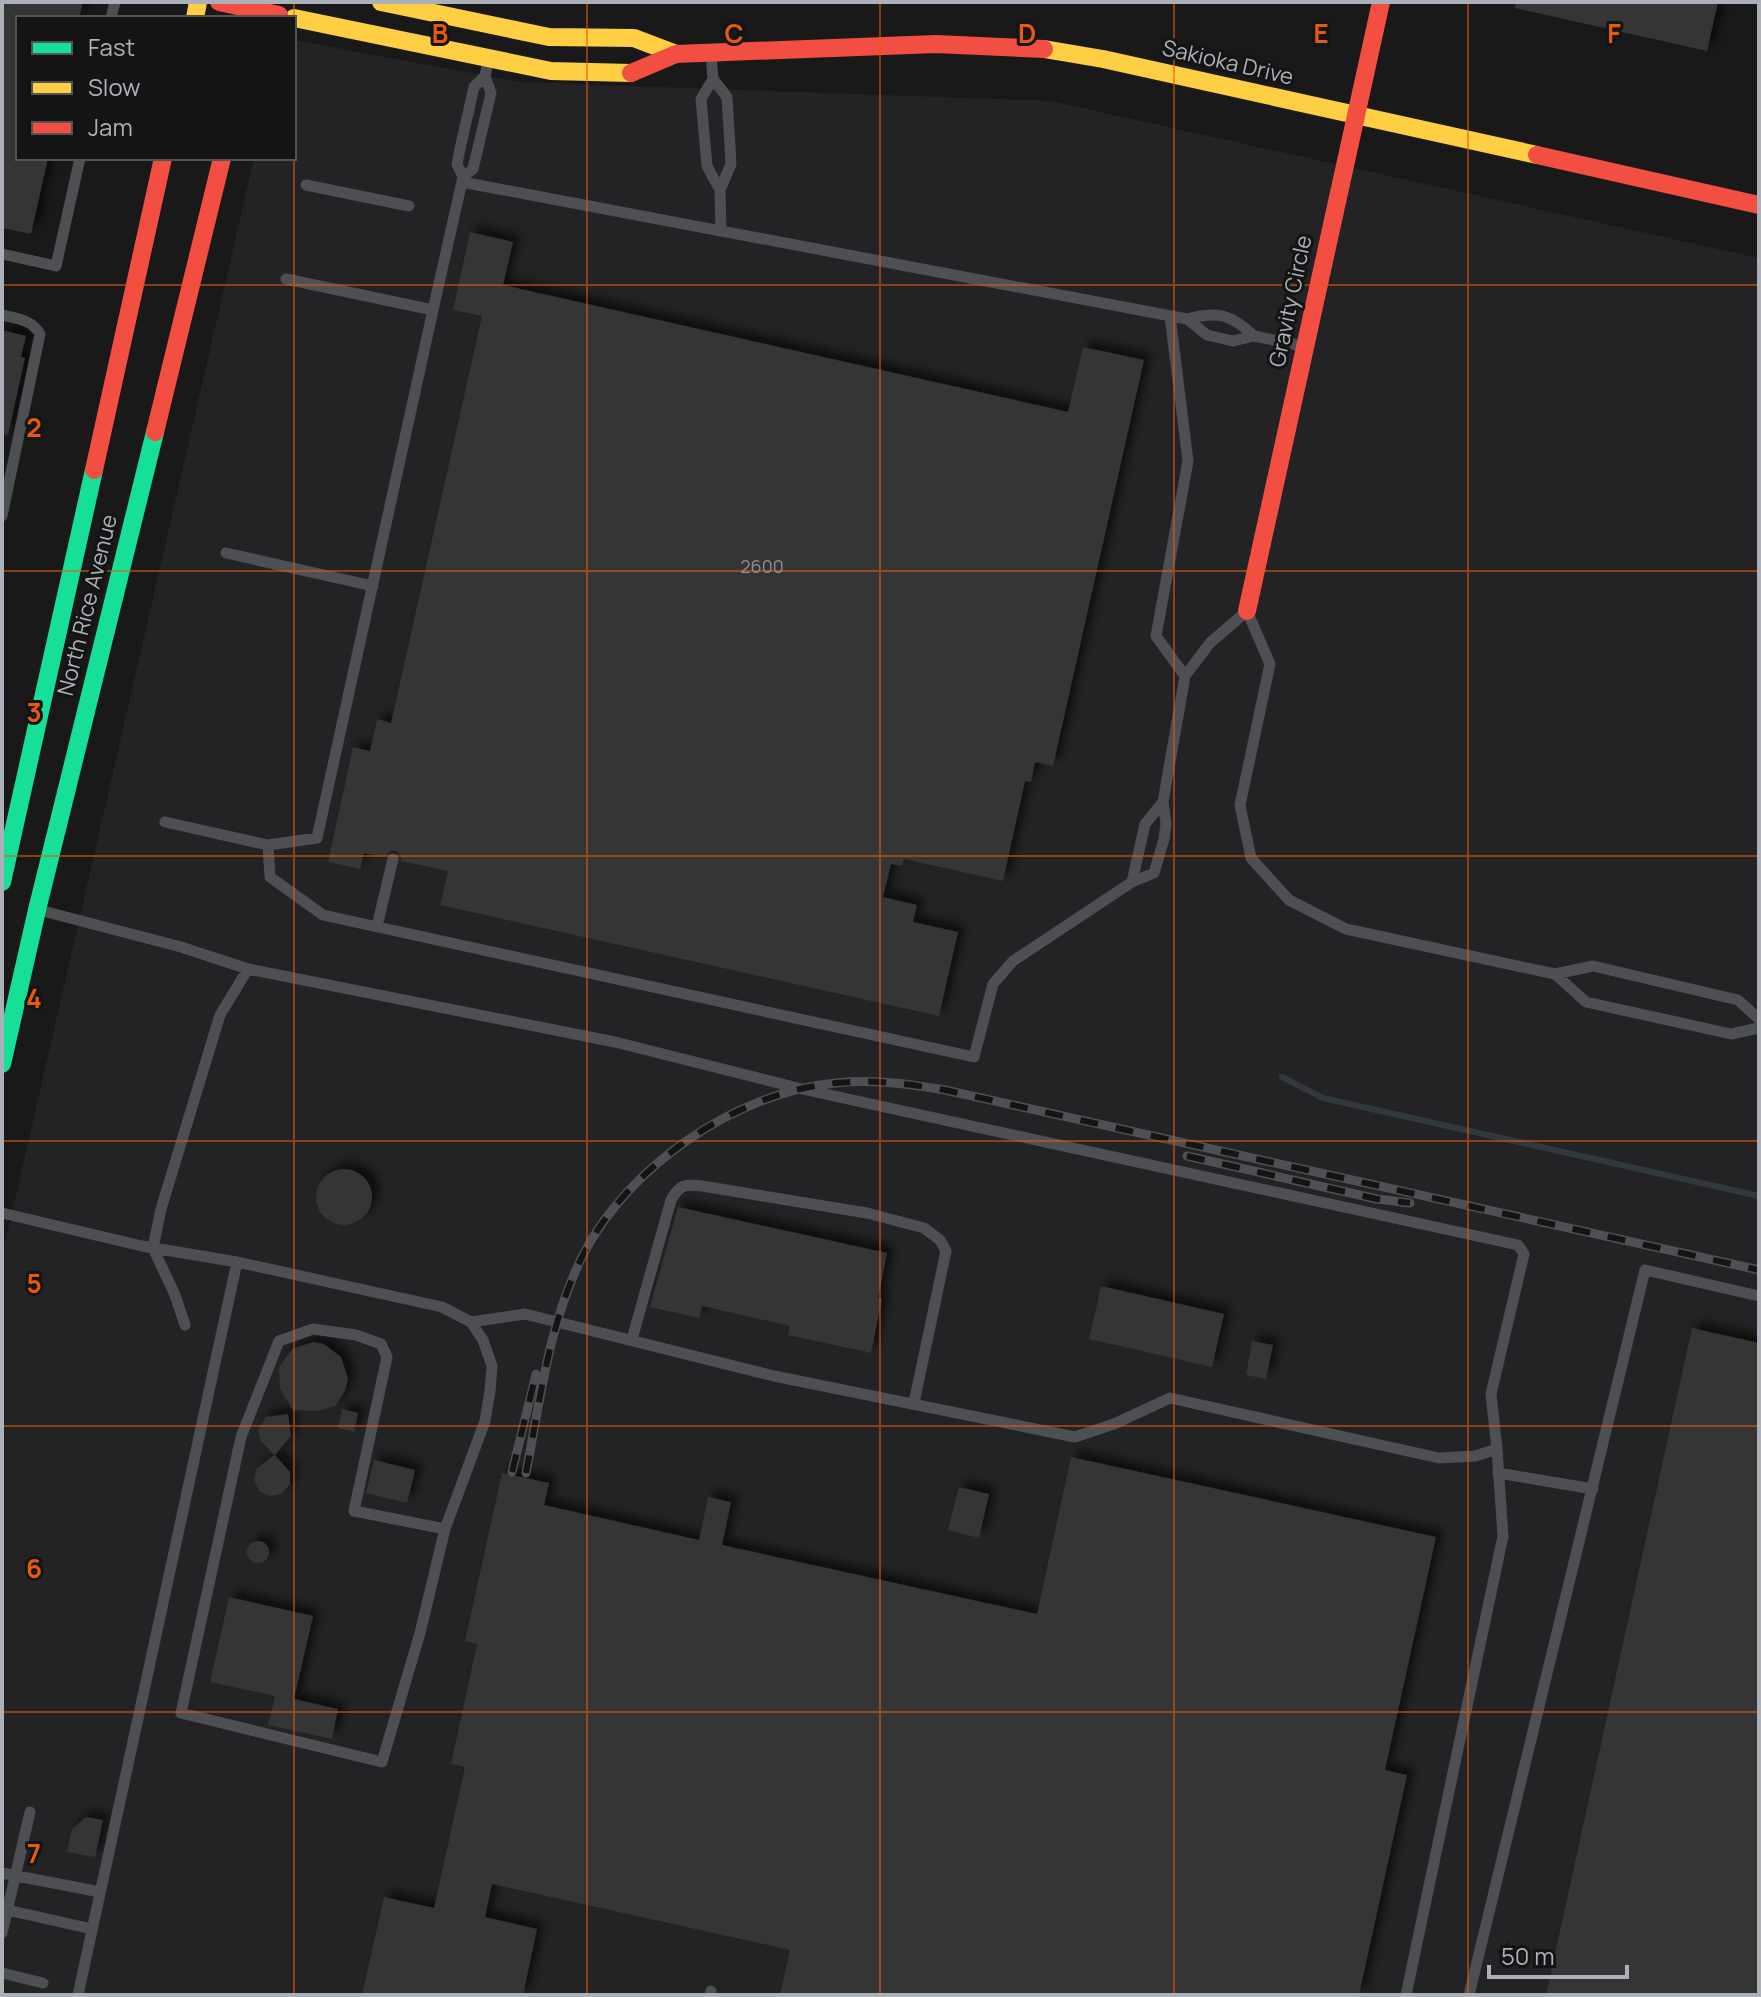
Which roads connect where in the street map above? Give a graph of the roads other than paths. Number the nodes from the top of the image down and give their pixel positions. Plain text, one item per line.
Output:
1 (219, 2) edge
2 (381, 2) edge
3 (1381, 2) edge
4 (255, 10) edge
5 (284, 16) edge
6 (296, 19) edge
7 (711, 53) junction
8 (676, 54) junction
9 (487, 68) junction
10 (713, 79) junction
11 (1356, 115) junction
12 (80, 160) edge
13 (163, 160) edge
14 (222, 160) edge
15 (462, 179) junction
16 (306, 185) dead end
17 (720, 190) junction
18 (1759, 205) edge
19 (409, 206) dead end
20 (721, 231) junction
21 (2, 254) edge
22 (286, 279) dead end
23 (433, 310) junction
24 (2, 315) edge
25 (1170, 316) junction
26 (1187, 319) junction
27 (1254, 336) junction
28 (1305, 346) junction
29 (2, 513) edge
30 (226, 553) dead end
31 (373, 586) junction
32 (1247, 611) junction
33 (1185, 676) junction
34 (1163, 802) junction
35 (165, 822) dead end
36 (268, 845) junction
37 (393, 859) dead end
38 (2, 882) edge
39 (1132, 882) junction
40 (37, 910) junction
41 (377, 926) junction
42 (248, 969) junction
43 (1555, 974) junction
44 (1759, 1019) edge
45 (1759, 1028) edge
46 (2, 1064) edge
47 (2, 1213) edge
48 (153, 1248) junction
49 (237, 1262) junction
50 (1759, 1296) edge
51 (471, 1322) junction
52 (185, 1325) dead end
53 (632, 1339) junction
54 (914, 1403) junction
55 (1497, 1449) junction
56 (1498, 1473) junction
57 (1593, 1489) junction
58 (445, 1529) junction
59 (30, 1812) dead end
60 (2, 1873) edge
61 (15, 1876) junction
62 (100, 1892) junction
63 (5, 1909) edge
64 (92, 1929) junction
65 (2, 1933) edge
66 (2, 1973) edge
67 (43, 1983) dead end
68 (78, 1995) edge
69 (1406, 1995) edge
70 (1469, 1995) edge

1 - 4 main road, Sakioka Drive
2 - 8 main road, Sakioka Drive
3 - 11 main road, Gravity Circle
4 - 5 main road, Sakioka Drive
6 - 9 main road, Sakioka Drive
7 - 8 main road, Sakioka Drive
7 - 10 lane
7 - 11 main road, Sakioka Drive
8 - 9 main road, Sakioka Drive
9 - 15 lane
9 - 15 lane
10 - 17 lane
10 - 17 lane
11 - 18 main road, Sakioka Drive
11 - 28 main road, Gravity Circle
12 - 21 lane
13 - 38 main road, North Rice Avenue
14 - 40 main road, North Rice Avenue
15 - 20 lane
15 - 23 lane
16 - 19 lane
17 - 20 lane
20 - 25 lane
22 - 23 lane
23 - 31 lane
24 - 29 lane
25 - 26 lane
25 - 33 lane
26 - 27 lane
26 - 27 lane
27 - 28 lane
28 - 32 main road, Gravity Circle
30 - 31 lane
31 - 36 lane
32 - 33 lane
32 - 43 lane
33 - 34 lane
34 - 39 lane
34 - 39 lane
35 - 36 lane
36 - 41 lane
37 - 41 lane
39 - 41 lane
40 - 42 lane
40 - 46 main road, North Rice Avenue
42 - 48 lane
42 - 55 lane
43 - 44 lane
43 - 45 lane
47 - 48 lane
48 - 49 lane
48 - 52 lane
49 - 51 lane
49 - 62 lane
50 - 57 lane
51 - 53 lane
51 - 58 lane
53 - 54 lane
53 - 54 lane
54 - 55 lane
55 - 56 lane
56 - 57 lane
56 - 69 lane
57 - 70 lane
58 - 58 lane
59 - 61 lane
60 - 61 lane
61 - 62 lane
61 - 63 lane
62 - 64 lane
63 - 64 lane
63 - 65 lane
64 - 68 lane
66 - 67 lane

